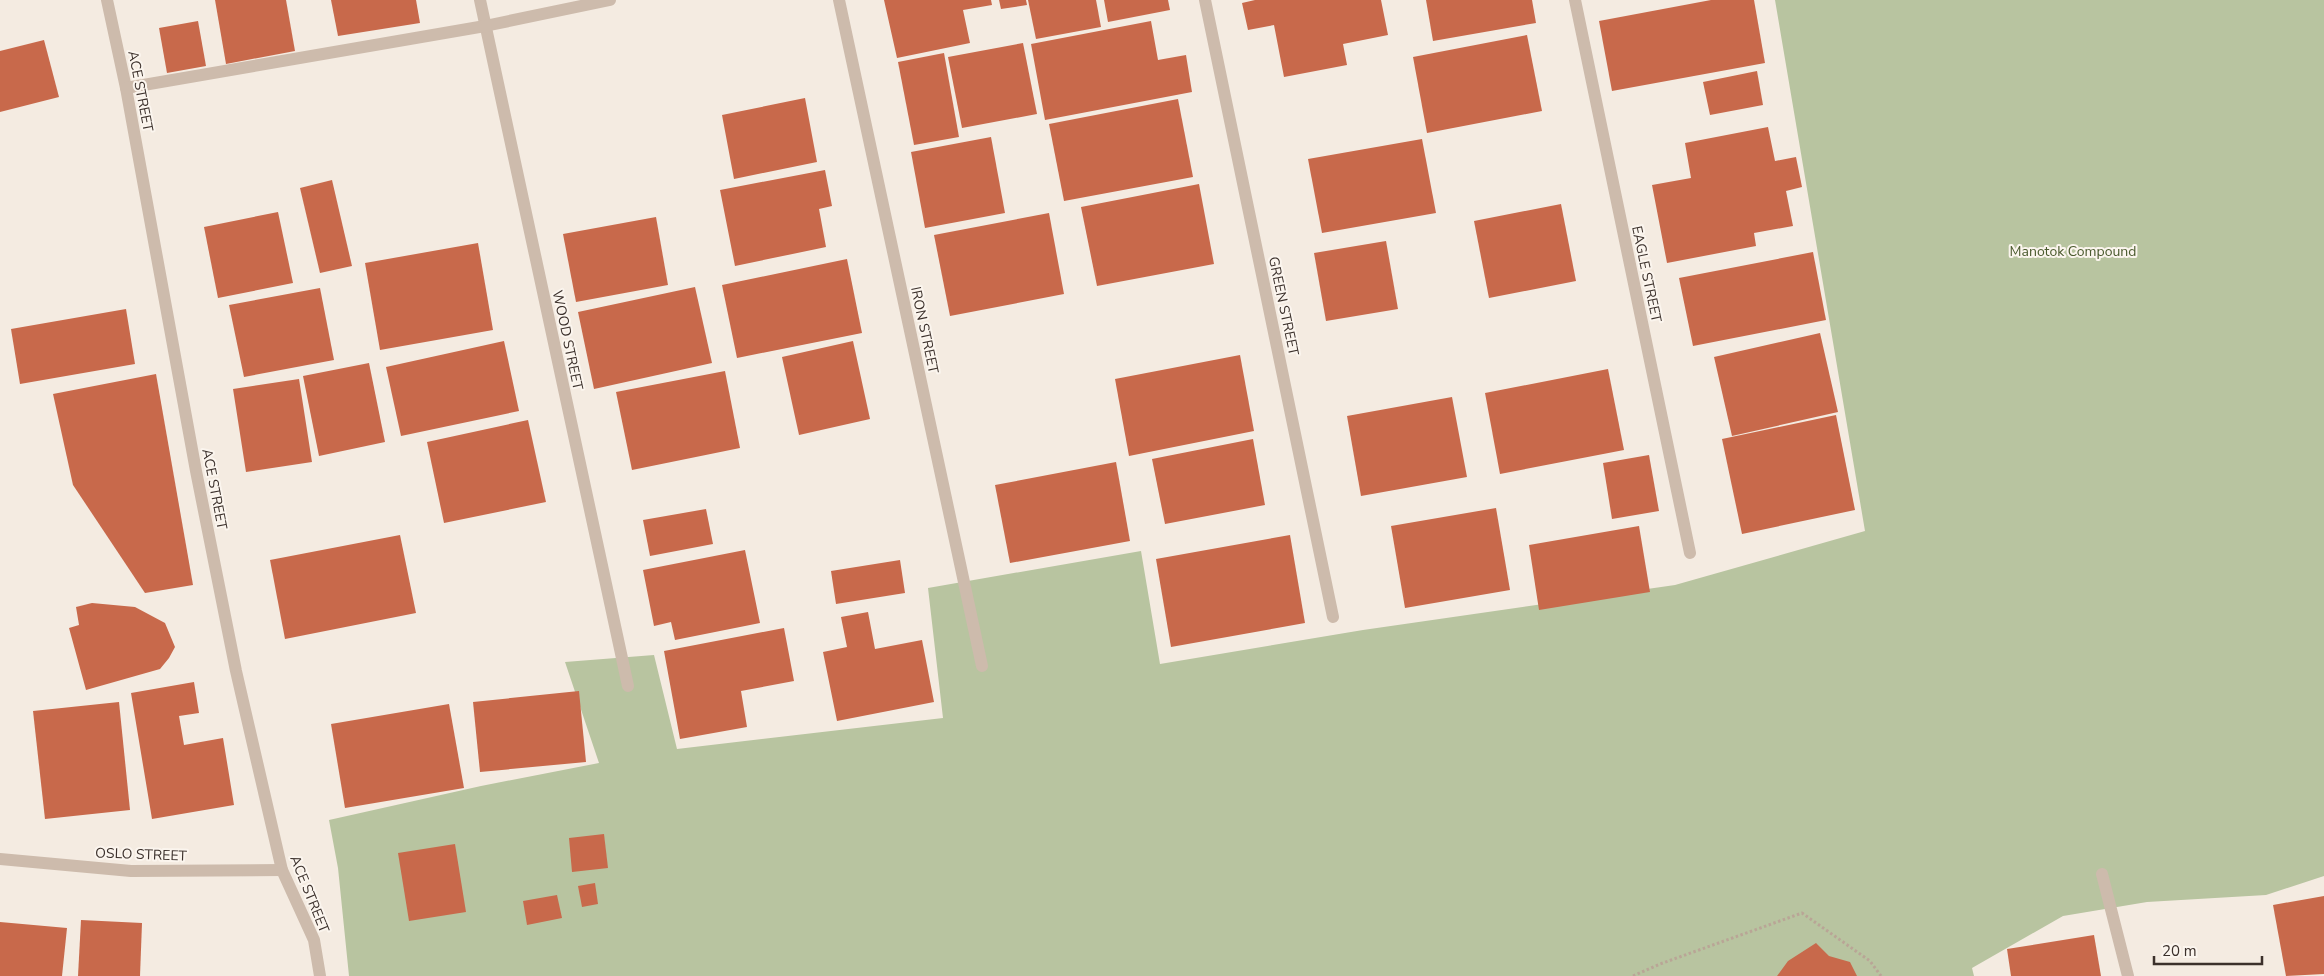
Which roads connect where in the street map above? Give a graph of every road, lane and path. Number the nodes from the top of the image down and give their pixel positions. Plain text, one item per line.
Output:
1 (107, 0) edge
2 (480, 0) edge
3 (610, 0) edge
4 (839, 0) edge
5 (1205, 0) edge
6 (1575, 0) edge
7 (485, 26) junction
8 (126, 88) junction
9 (1690, 553) dead end
10 (1333, 617) dead end
11 (982, 666) dead end
12 (628, 686) dead end
13 (0, 859) edge
14 (282, 870) junction
15 (2102, 874) dead end
16 (320, 976) edge
17 (1633, 976) edge
18 (1881, 976) edge
19 (2128, 976) edge

1 - 8 street, ACE STREET
2 - 7 street, WOOD STREET
3 - 7 street
4 - 11 street, IRON STREET
5 - 10 street, GREEN STREET
6 - 9 street, EAGLE STREET
7 - 8 street
7 - 12 street, WOOD STREET
8 - 14 street, ACE STREET
13 - 14 street, OSLO STREET
14 - 16 street, ACE STREET
15 - 19 street
17 - 18 path

